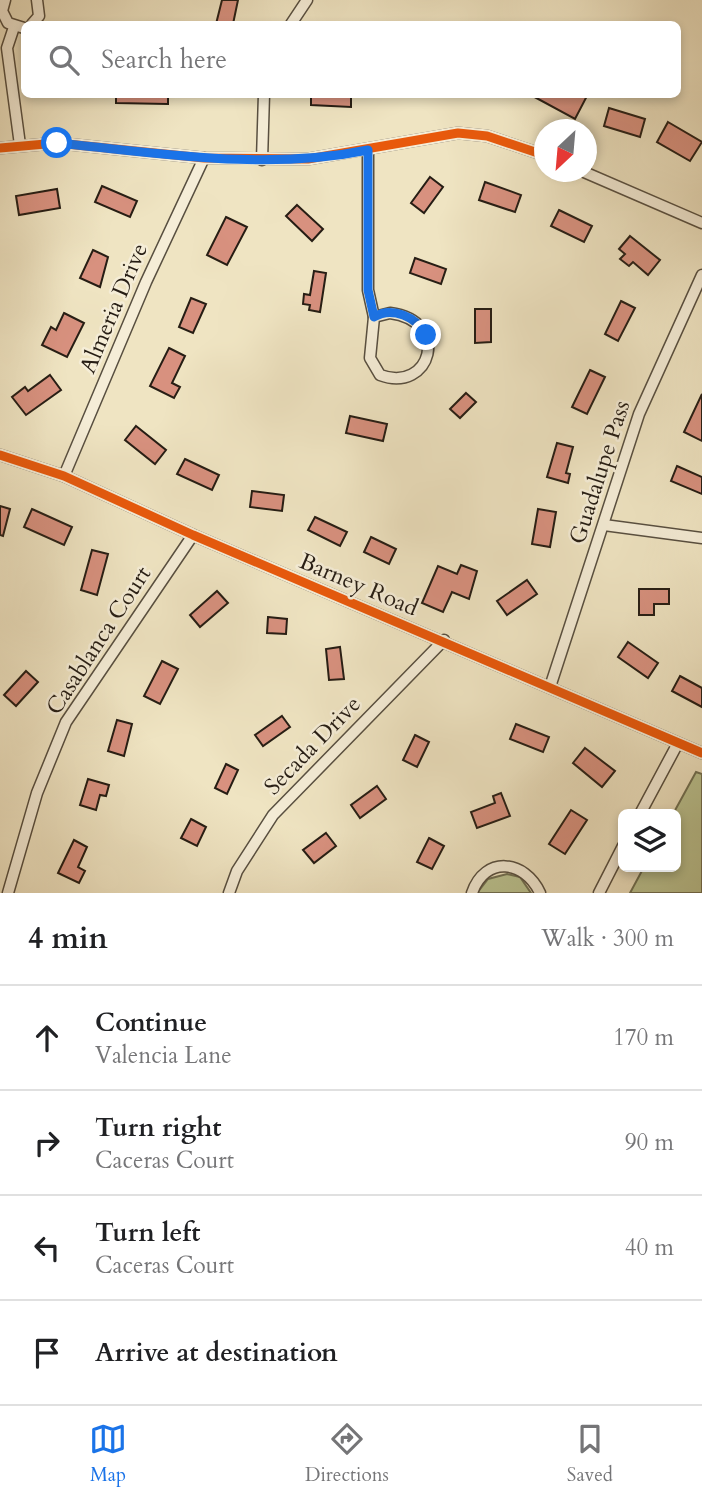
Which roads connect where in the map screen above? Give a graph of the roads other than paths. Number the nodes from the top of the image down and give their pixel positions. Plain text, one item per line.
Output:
1 (5, 0) edge
2 (37, 0) edge
3 (307, 0) edge
4 (35, 21) edge
5 (293, 21) edge
6 (19, 28) edge
7 (264, 98) edge
8 (20, 145) junction
9 (0, 148) edge
10 (368, 150) junction
11 (534, 152) edge
12 (204, 158) junction
13 (262, 160) junction
14 (597, 178) edge
15 (702, 223) edge
16 (702, 275) edge
17 (374, 317) junction
18 (0, 455) edge
19 (64, 476) junction
20 (604, 525) junction
21 (193, 535) junction
22 (702, 538) edge
23 (444, 640) junction
24 (550, 687) junction
25 (678, 743) junction
26 (702, 753) edge
27 (643, 809) edge
28 (618, 856) edge
29 (8, 893) edge
30 (229, 893) edge
31 (472, 893) edge
32 (540, 893) edge
33 (599, 893) edge

1 - 6 street
2 - 4 street
3 - 5 street
6 - 8 street
7 - 13 street
8 - 9 street
8 - 12 street
10 - 11 street
10 - 13 street
10 - 17 street
12 - 13 street
12 - 19 street, Almeria Drive
14 - 15 street
16 - 20 street, Guadalupe Pass
17 - 17 street
18 - 19 street, Barney Road
19 - 21 street, Barney Road
20 - 22 street
20 - 24 street, Guadalupe Pass
21 - 23 street, Barney Road
21 - 29 street, Casablanca Court
23 - 24 street, Barney Road
23 - 30 street, Secada Drive
24 - 25 street, Barney Road
25 - 26 street, Barney Road
25 - 27 street
28 - 33 street
31 - 32 street

